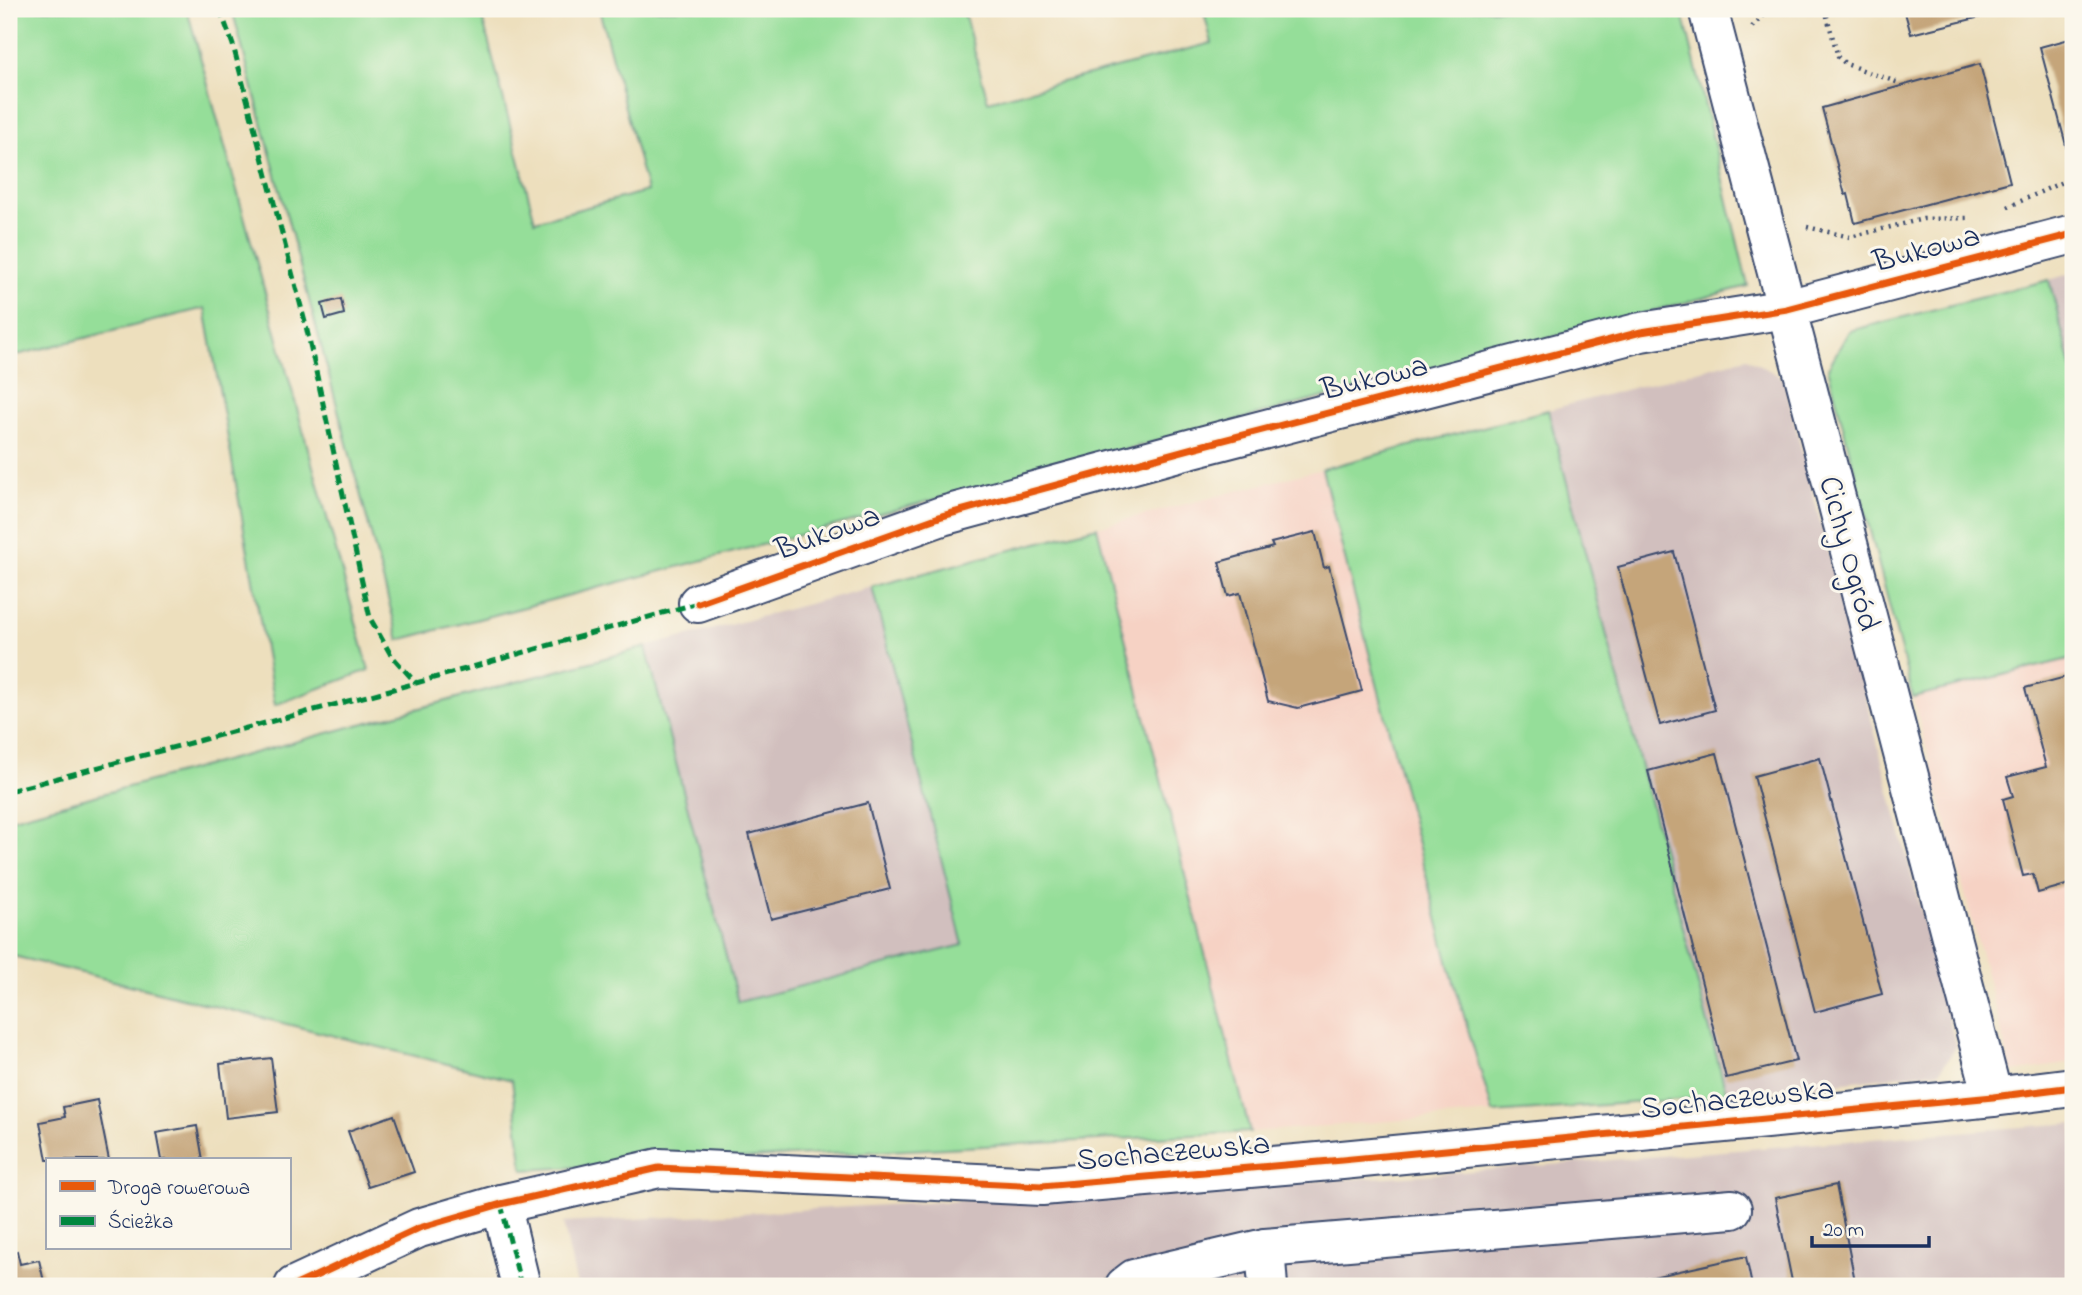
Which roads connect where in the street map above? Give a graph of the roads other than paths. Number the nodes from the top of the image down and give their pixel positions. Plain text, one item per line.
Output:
1 (1708, 9) edge
2 (2073, 234) edge
3 (1787, 309) junction
4 (698, 603) dead end
5 (2073, 1087) edge
6 (1993, 1097) junction
7 (501, 1203) junction
8 (1732, 1209) dead end
9 (1265, 1248) junction
10 (294, 1286) edge
11 (522, 1286) edge
12 (1125, 1286) edge
13 (1268, 1286) edge

1 - 3 street, Cichy Ogród
2 - 3 street, Bukowa
3 - 4 street, Bukowa
3 - 6 street, Cichy Ogród
5 - 6 street, Sochaczewska
6 - 7 street, Sochaczewska
7 - 10 street, Sochaczewska
7 - 11 street
8 - 9 street
9 - 12 street
9 - 13 street

